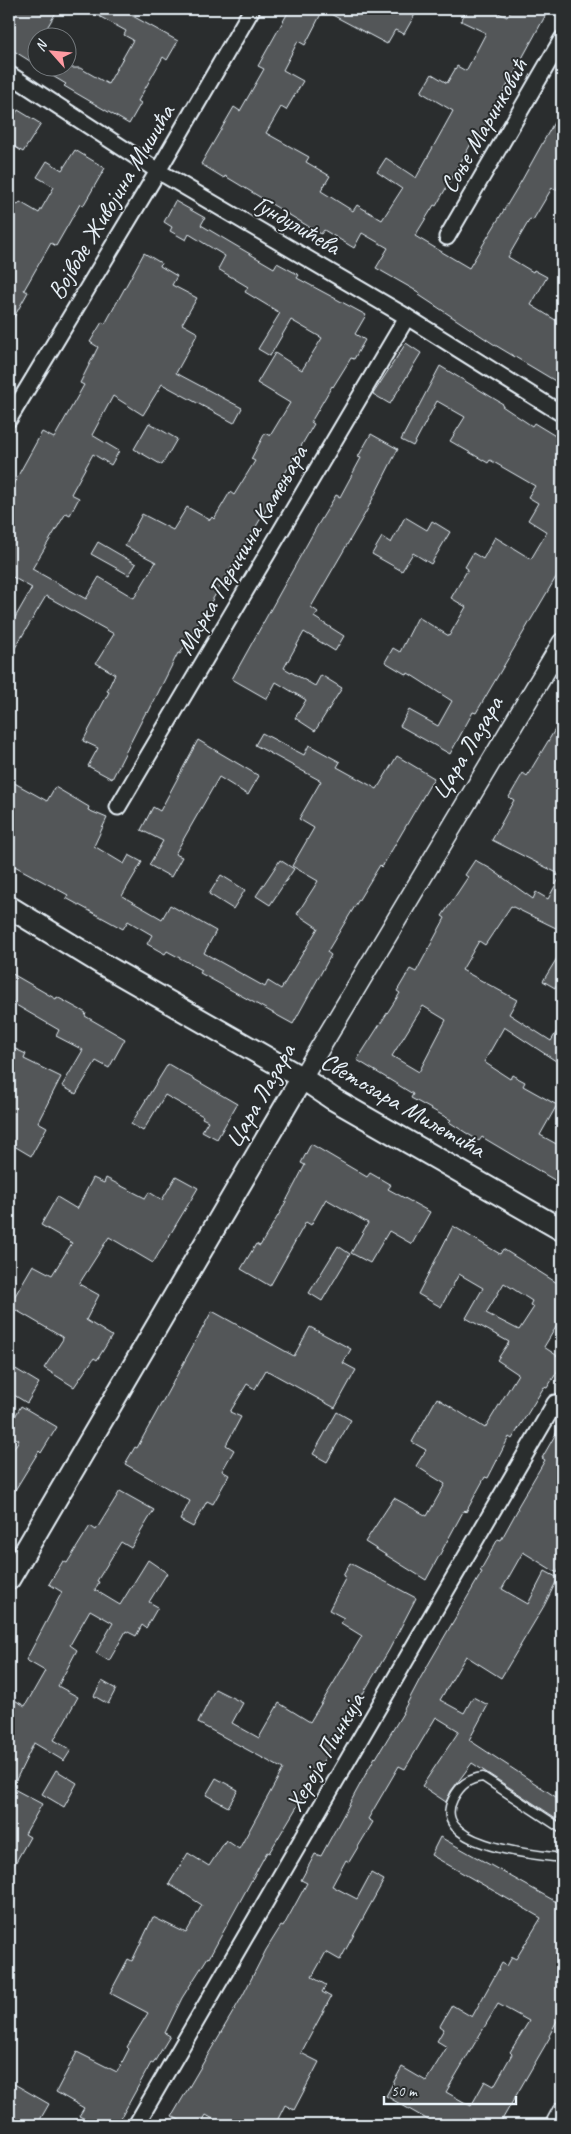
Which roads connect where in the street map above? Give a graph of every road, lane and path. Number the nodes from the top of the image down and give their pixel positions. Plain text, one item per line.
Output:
1 (252, 9) edge
2 (562, 39) edge
3 (9, 74) edge
4 (158, 171) junction
5 (447, 237) dead end
6 (407, 317) junction
7 (562, 414) edge
8 (9, 419) edge
9 (562, 643) edge
10 (118, 807) dead end
11 (9, 907) edge
12 (302, 1078) junction
13 (562, 1230) edge
14 (555, 1402) dead end
15 (9, 1579) edge
16 (562, 1828) edge
17 (562, 1858) edge
18 (562, 2112) edge
19 (136, 2125) edge
20 (555, 2125) edge

1 - 4 street, Војводе Живојина Мишића
2 - 5 street, Соње Маринковић
3 - 4 street, Гундулићева
4 - 6 street, Гундулићева
4 - 8 street, Војводе Живојина Мишића
6 - 7 street, Гундулићева
6 - 10 street, Марка Перичина Камењара
9 - 12 street, Цара Лазара
11 - 12 main road, Светозара Милетића
12 - 13 main road, Светозара Милетића
12 - 15 main road, Цара Лазара
14 - 19 street, Хероја Пинкија
16 - 17 lane
18 - 20 street

